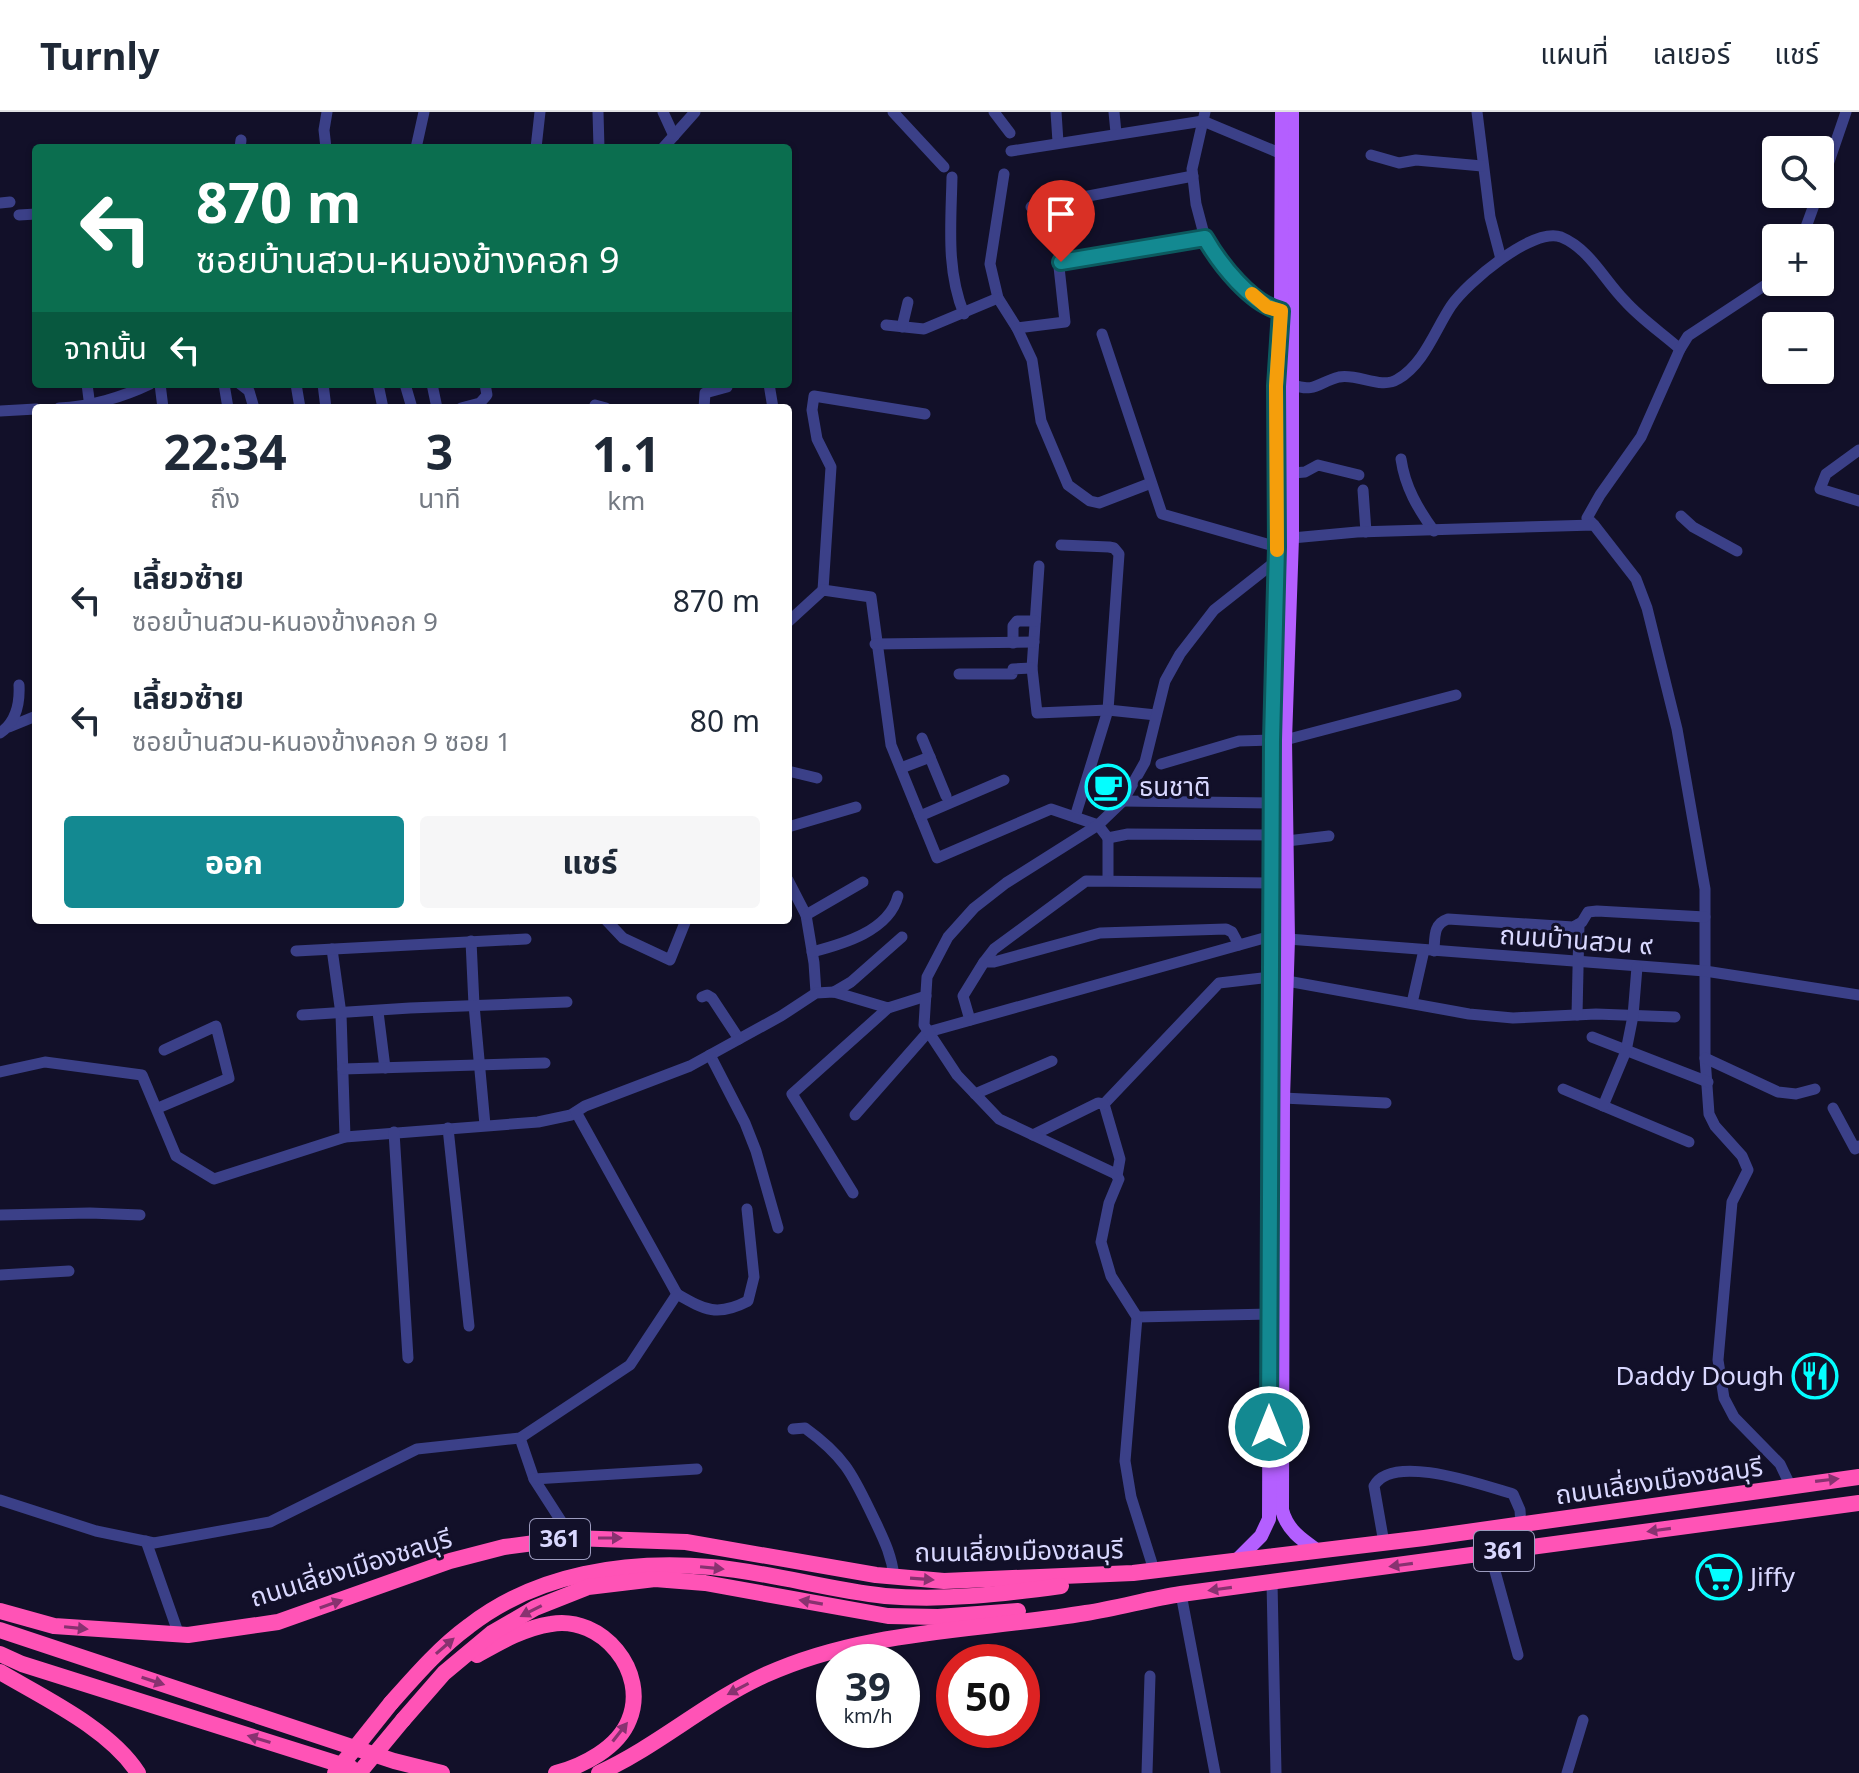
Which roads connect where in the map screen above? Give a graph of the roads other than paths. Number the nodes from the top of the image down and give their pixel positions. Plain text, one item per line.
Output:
1 (327, 112) edge
2 (424, 112) edge
3 (540, 112) edge
4 (598, 112) edge
5 (663, 112) edge
6 (695, 112) edge
7 (893, 112) edge
8 (994, 112) edge
9 (1056, 112) edge
10 (1114, 112) edge
11 (1282, 112) edge
12 (1292, 112) edge
13 (1477, 112) edge
14 (1846, 112) edge
15 (1204, 117) edge
16 (1174, 118) edge
17 (1010, 133) dead end
18 (1116, 133) junction
19 (674, 136) junction
20 (1058, 142) junction
21 (326, 144) edge
22 (417, 144) edge
23 (536, 144) edge
24 (599, 144) edge
25 (667, 144) edge
26 (1834, 147) edge
27 (1011, 151) dead end
28 (1371, 155) dead end
29 (1287, 157) junction
30 (1482, 166) junction
31 (944, 167) dead end
32 (1004, 174) dead end
33 (1193, 176) junction
34 (952, 177) dead end
35 (1031, 207) dead end
36 (32, 214) edge
37 (19, 215) dead end
38 (1205, 238) junction
39 (1501, 259) junction
40 (1762, 287) edge
41 (998, 298) junction
42 (908, 302) dead end
43 (1281, 311) junction
44 (964, 314) junction
45 (886, 325) dead end
46 (902, 327) junction
47 (1017, 328) junction
48 (1102, 334) dead end
49 (1680, 349) junction
50 (1293, 385) junction
51 (141, 388) edge
52 (486, 388) edge
53 (723, 388) edge
54 (96, 404) edge
55 (476, 404) edge
56 (704, 404) edge
57 (32, 409) edge
58 (0, 411) edge
59 (925, 414) dead end
60 (1859, 450) edge
61 (1401, 459) dead end
62 (1275, 461) junction
63 (1292, 468) junction
64 (1359, 475) dead end
65 (1151, 483) junction
66 (1363, 490) dead end
67 (1859, 501) edge
68 (1681, 516) dead end
69 (1594, 525) junction
70 (1434, 531) junction
71 (1366, 532) junction
72 (1292, 538) junction
73 (1061, 545) dead end
74 (1737, 551) dead end
75 (1277, 554) junction
76 (1039, 566) dead end
77 (823, 590) junction
78 (792, 618) edge
79 (1035, 621) junction
80 (1034, 642) junction
81 (1013, 643) junction
82 (875, 644) junction
83 (1032, 668) junction
84 (959, 674) dead end
85 (19, 685) dead end
86 (1456, 695) dead end
87 (1108, 710) junction
88 (1156, 715) junction
89 (32, 718) edge
90 (4, 730) edge
91 (922, 738) dead end
92 (1278, 740) junction
93 (930, 757) junction
94 (1161, 764) dead end
95 (901, 768) junction
96 (792, 772) edge
97 (817, 778) dead end
98 (1004, 780) dead end
99 (946, 796) dead end
100 (1123, 801) junction
101 (1272, 803) junction
102 (856, 807) dead end
103 (920, 816) junction
104 (1075, 817) junction
105 (1098, 825) junction
106 (792, 826) edge
107 (1271, 835) junction
108 (1329, 836) dead end
109 (1108, 838) junction
110 (1287, 841) junction
111 (1108, 880) junction
112 (863, 882) dead end
113 (1271, 883) junction
114 (792, 888) edge
115 (898, 896) dead end
116 (806, 915) junction
117 (1705, 917) junction
118 (610, 924) edge
119 (684, 924) edge
120 (1579, 924) junction
121 (1271, 936) junction
122 (902, 937) dead end
123 (526, 939) dead end
124 (1288, 939) junction
125 (471, 941) junction
126 (1239, 945) junction
127 (332, 949) junction
128 (1429, 950) junction
129 (296, 951) dead end
130 (812, 952) junction
131 (984, 962) junction
132 (1577, 963) junction
133 (1637, 967) junction
134 (1705, 971) junction
135 (1271, 977) junction
136 (1287, 981) junction
137 (834, 992) junction
138 (816, 993) junction
139 (1859, 995) edge
140 (926, 996) junction
141 (702, 997) dead end
142 (567, 1002) dead end
143 (1412, 1003) junction
144 (474, 1005) junction
145 (888, 1008) junction
146 (378, 1012) junction
147 (341, 1014) junction
148 (302, 1015) dead end
149 (1577, 1015) junction
150 (1633, 1016) junction
151 (1675, 1017) dead end
152 (970, 1020) junction
153 (928, 1032) junction
154 (1592, 1037) dead end
155 (739, 1039) junction
156 (164, 1050) dead end
157 (1626, 1051) junction
158 (710, 1055) junction
159 (1705, 1058) junction
160 (1052, 1061) dead end
161 (545, 1063) dead end
162 (480, 1066) junction
163 (385, 1068) junction
164 (343, 1069) junction
165 (0, 1072) edge
166 (1708, 1082) junction
167 (1563, 1089) dead end
168 (1815, 1089) dead end
169 (975, 1094) junction
170 (1283, 1098) junction
171 (1386, 1103) dead end
172 (1104, 1104) junction
173 (1603, 1106) junction
174 (158, 1108) junction
175 (1833, 1108) dead end
176 (576, 1112) junction
177 (855, 1115) dead end
178 (485, 1125) junction
179 (448, 1128) junction
180 (394, 1132) junction
181 (1033, 1135) junction
182 (345, 1137) junction
183 (1689, 1142) dead end
184 (1859, 1146) edge
185 (1114, 1174) junction
186 (853, 1193) dead end
187 (747, 1209) dead end
188 (0, 1215) edge
189 (140, 1215) dead end
190 (778, 1228) dead end
191 (69, 1271) dead end
192 (0, 1275) edge
193 (677, 1294) junction
194 (1270, 1314) junction
195 (1137, 1317) junction
196 (469, 1326) dead end
197 (408, 1358) dead end
198 (793, 1429) dead end
199 (520, 1438) junction
200 (697, 1469) dead end
201 (1859, 1477) edge
202 (534, 1479) junction
203 (1791, 1487) junction
204 (0, 1500) edge
205 (1859, 1503) edge
206 (1521, 1525) junction
207 (572, 1538) junction
208 (146, 1541) junction
209 (1384, 1543) junction
210 (1318, 1551) junction
211 (1490, 1553) junction
212 (1237, 1560) junction
213 (1154, 1570) junction
214 (1133, 1573) junction
215 (894, 1577) junction
216 (1272, 1582) junction
217 (1174, 1595) junction
218 (0, 1611) edge
219 (0, 1630) edge
220 (179, 1635) junction
221 (0, 1654) edge
222 (1518, 1655) dead end
223 (0, 1672) edge
224 (444, 1673) junction
225 (1150, 1676) dead end
226 (1583, 1720) dead end
227 (138, 1773) edge
228 (335, 1773) edge
229 (359, 1773) edge
230 (368, 1773) edge
231 (442, 1773) edge
232 (556, 1773) edge
233 (599, 1773) edge
234 (1147, 1773) edge
235 (1215, 1773) edge
236 (1276, 1773) edge
237 (1567, 1773) edge

1 - 21 street
2 - 22 street
3 - 23 street
4 - 24 street
5 - 19 street
6 - 19 street
7 - 31 street
8 - 17 street
9 - 20 street
10 - 18 street
11 - 29 main road
12 - 29 main road
13 - 30 street
14 - 26 street
15 - 16 street
15 - 29 street
15 - 33 street
16 - 18 street
18 - 20 street
19 - 25 street
20 - 27 street
28 - 30 street
29 - 43 main road
29 - 50 main road
30 - 39 street
32 - 41 street
33 - 35 street
33 - 38 street
34 - 44 street
36 - 37 street
38 - 43 street
38 - 47 street
39 - 49 street
39 - 50 street
40 - 49 street
41 - 44 street
41 - 47 street
42 - 46 street
43 - 62 main road
44 - 46 street
45 - 46 street
47 - 65 street
48 - 65 street
49 - 69 street
50 - 63 main road
51 - 54 street
52 - 55 street
53 - 56 street
57 - 58 street
59 - 77 street
60 - 67 street
61 - 70 street
62 - 63 main road
62 - 75 main road
63 - 64 street
63 - 72 main road
65 - 75 street
66 - 71 street
68 - 74 street
69 - 70 street
69 - 117 street
70 - 71 street
71 - 72 street
72 - 92 main road
73 - 87 street
75 - 88 street
75 - 92 main road
76 - 79 street
77 - 78 street
77 - 82 street
79 - 80 street
79 - 81 street
80 - 81 street
80 - 83 street
81 - 82 street
82 - 95 street
83 - 84 street
83 - 87 street
85 - 90 street
86 - 92 street
87 - 88 street
87 - 104 street
88 - 100 street
89 - 90 street
91 - 93 street
92 - 94 street
92 - 101 main road
92 - 110 main road
93 - 95 street
93 - 99 street
95 - 103 street
96 - 97 street
98 - 103 street
100 - 101 street
100 - 105 street
101 - 107 main road
102 - 106 street
103 - 104 street
104 - 105 street
105 - 109 street
105 - 140 street
107 - 109 street
107 - 113 main road
108 - 110 street
109 - 111 street
110 - 124 main road
111 - 113 street
111 - 131 street
112 - 116 street
113 - 121 main road
114 - 116 street
115 - 130 street
116 - 130 street
117 - 120 street
117 - 134 street
118 - 119 street
120 - 128 street
120 - 132 street
121 - 124 main road
121 - 126 street
121 - 135 main road
122 - 137 street
123 - 125 street
124 - 128 street, ถนนบ้านสวน ๙
124 - 136 main road
125 - 127 street
125 - 144 street
126 - 131 street
126 - 152 street
127 - 129 street
127 - 147 street
128 - 132 street, ถนนบ้านสวน ๙
128 - 143 street
130 - 138 street
131 - 152 street
132 - 133 street, ถนนบ้านสวน ๙
132 - 149 street
133 - 134 street, ถนนบ้านสวน ๙
133 - 150 street
134 - 139 street, ถนนบ้านสวน ๙
134 - 159 street
135 - 172 street
135 - 194 main road
136 - 143 street
136 - 170 main road
137 - 138 street
137 - 145 street
138 - 155 street
140 - 145 street
140 - 153 street
141 - 155 street
142 - 144 street
143 - 149 street
144 - 146 street
144 - 162 street
145 - 186 street
146 - 147 street
146 - 163 street
147 - 148 street
147 - 164 street
149 - 150 street
150 - 151 street
150 - 157 street
152 - 153 street
153 - 169 street
153 - 177 street
154 - 157 street
155 - 158 street
156 - 174 street
157 - 166 street
157 - 173 street
158 - 176 street
158 - 190 street
159 - 166 street
159 - 168 street
160 - 169 street
161 - 162 street
162 - 163 street
162 - 178 street
163 - 164 street
164 - 182 street
165 - 174 street
166 - 203 street
167 - 173 street
169 - 181 street
170 - 171 street
170 - 210 main road
172 - 181 street
172 - 185 street
173 - 183 street
174 - 182 street
175 - 184 street
176 - 178 street
176 - 193 street
178 - 179 street
179 - 180 street
179 - 196 street
180 - 182 street
180 - 197 street
181 - 185 street
185 - 195 street
187 - 193 street
188 - 189 street
191 - 192 street
193 - 199 street
194 - 195 street
194 - 212 main road
195 - 213 street
198 - 215 street
199 - 202 street
199 - 208 street
200 - 202 street
203 -> 201 highway, ถนนเลี่ยงเมืองชลบุรี / 361
202 - 207 street
203 - 206 highway, ถนนเลี่ยงเมืองชลบุรี / 361
204 - 208 street
205 -> 211 highway, ถนนเลี่ยงเมืองชลบุรี / 361
206 - 209 highway, ถนนเลี่ยงเมืองชลบุรี / 361
206 - 209 street
207 -> 215 highway, ถนนเลี่ยงเมืองชลบุรี / 361
220 -> 207 highway, ถนนเลี่ยงเมืองชลบุรี / 361
208 - 220 street
209 - 210 highway, ถนนเลี่ยงเมืองชลบุรี / 361
210 - 212 highway, ถนนเลี่ยงเมืองชลบุรี / 361
211 -> 216 highway, ถนนเลี่ยงเมืองชลบุรี / 361
211 - 222 street
212 - 213 highway, ถนนเลี่ยงเมืองชลบุรี / 361
213 - 214 highway, ถนนเลี่ยงเมืองชลบุรี / 361
215 -> 214 highway, ถนนเลี่ยงเมืองชลบุรี / 361
228 -> 214 highway, bridge
216 -> 217 highway, ถนนเลี่ยงเมืองชลบุรี / 361
216 - 236 street
217 -> 224 highway
217 -> 233 highway, ถนนเลี่ยงเมืองชลบุรี / 361
217 - 235 street
218 -> 220 highway, ถนนเลี่ยงเมืองชลบุรี / 361
219 -> 231 highway
230 -> 221 highway
223 - 227 highway
224 - 229 highway, bridge
232 -> 224 highway
225 - 234 street
226 - 237 street

